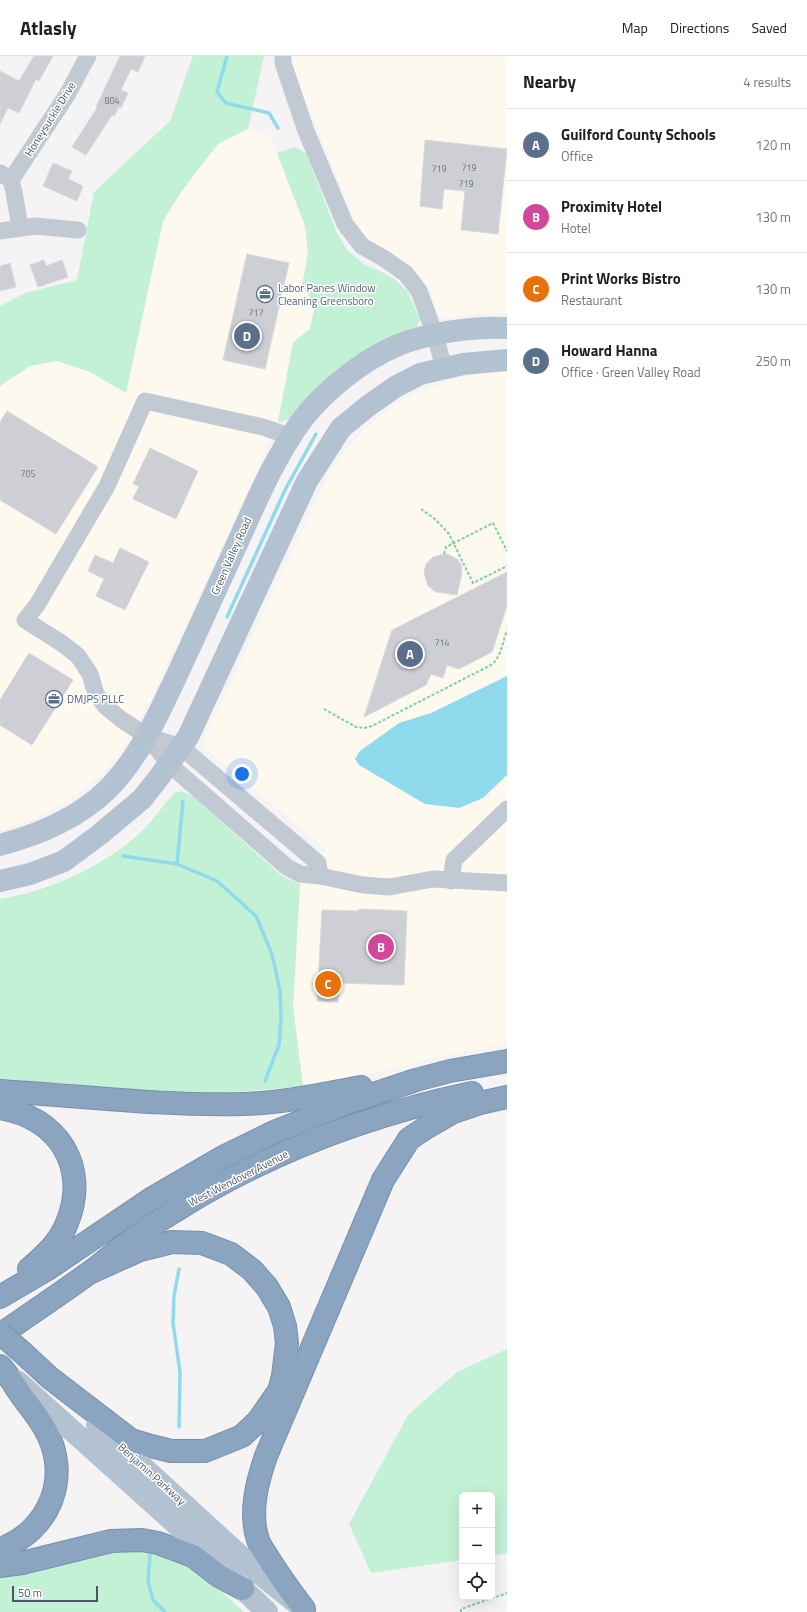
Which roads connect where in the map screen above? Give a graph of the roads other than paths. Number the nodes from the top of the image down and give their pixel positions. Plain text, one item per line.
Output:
1 (88, 56) edge
2 (283, 56) edge
3 (5, 177) edge
4 (20, 228) junction
5 (78, 230) dead end
6 (0, 231) edge
7 (507, 328) edge
8 (435, 335) junction
9 (507, 360) edge
10 (444, 368) junction
11 (292, 437) junction
12 (147, 736) junction
13 (175, 755) junction
14 (507, 809) edge
15 (0, 845) edge
16 (320, 876) junction
17 (451, 880) junction
18 (0, 882) edge
19 (507, 883) edge
20 (507, 1062) edge
21 (416, 1080) junction
22 (507, 1089) edge
23 (0, 1091) edge
24 (507, 1097) edge
25 (0, 1108) edge
26 (91, 1272) junction
27 (5, 1294) edge
28 (0, 1334) edge
29 (1, 1367) edge
30 (50, 1378) junction
31 (0, 1549) edge
32 (0, 1566) edge
33 (242, 1589) junction
34 (305, 1611) edge
35 (267, 1612) edge

1 - 3 street, Honeysuckle Drive
2 - 8 street
3 - 4 street
4 - 5 street
4 - 6 street
7 - 8 main road, Green Valley Road
8 - 10 street
8 - 11 main road, Green Valley Road
9 - 10 main road
10 - 13 main road
11 - 12 main road, Green Valley Road
11 - 12 street
12 - 13 street
12 - 15 main road, Green Valley Road
13 - 16 street
13 - 16 street
13 - 18 main road
14 - 17 street
16 - 17 street
17 - 19 street
20 - 21 highway, West Wendover Avenue
21 - 23 highway
21 - 27 highway, West Wendover Avenue
22 - 26 highway, West Wendover Avenue
24 - 34 highway
25 - 27 highway
26 - 28 highway, West Wendover Avenue
26 - 30 highway
28 - 30 highway, Benjamin Parkway, bridge
29 - 31 highway
29 - 33 main road, Benjamin Parkway
30 - 34 main road, Benjamin Parkway
32 - 33 highway
33 - 35 main road, Benjamin Parkway

